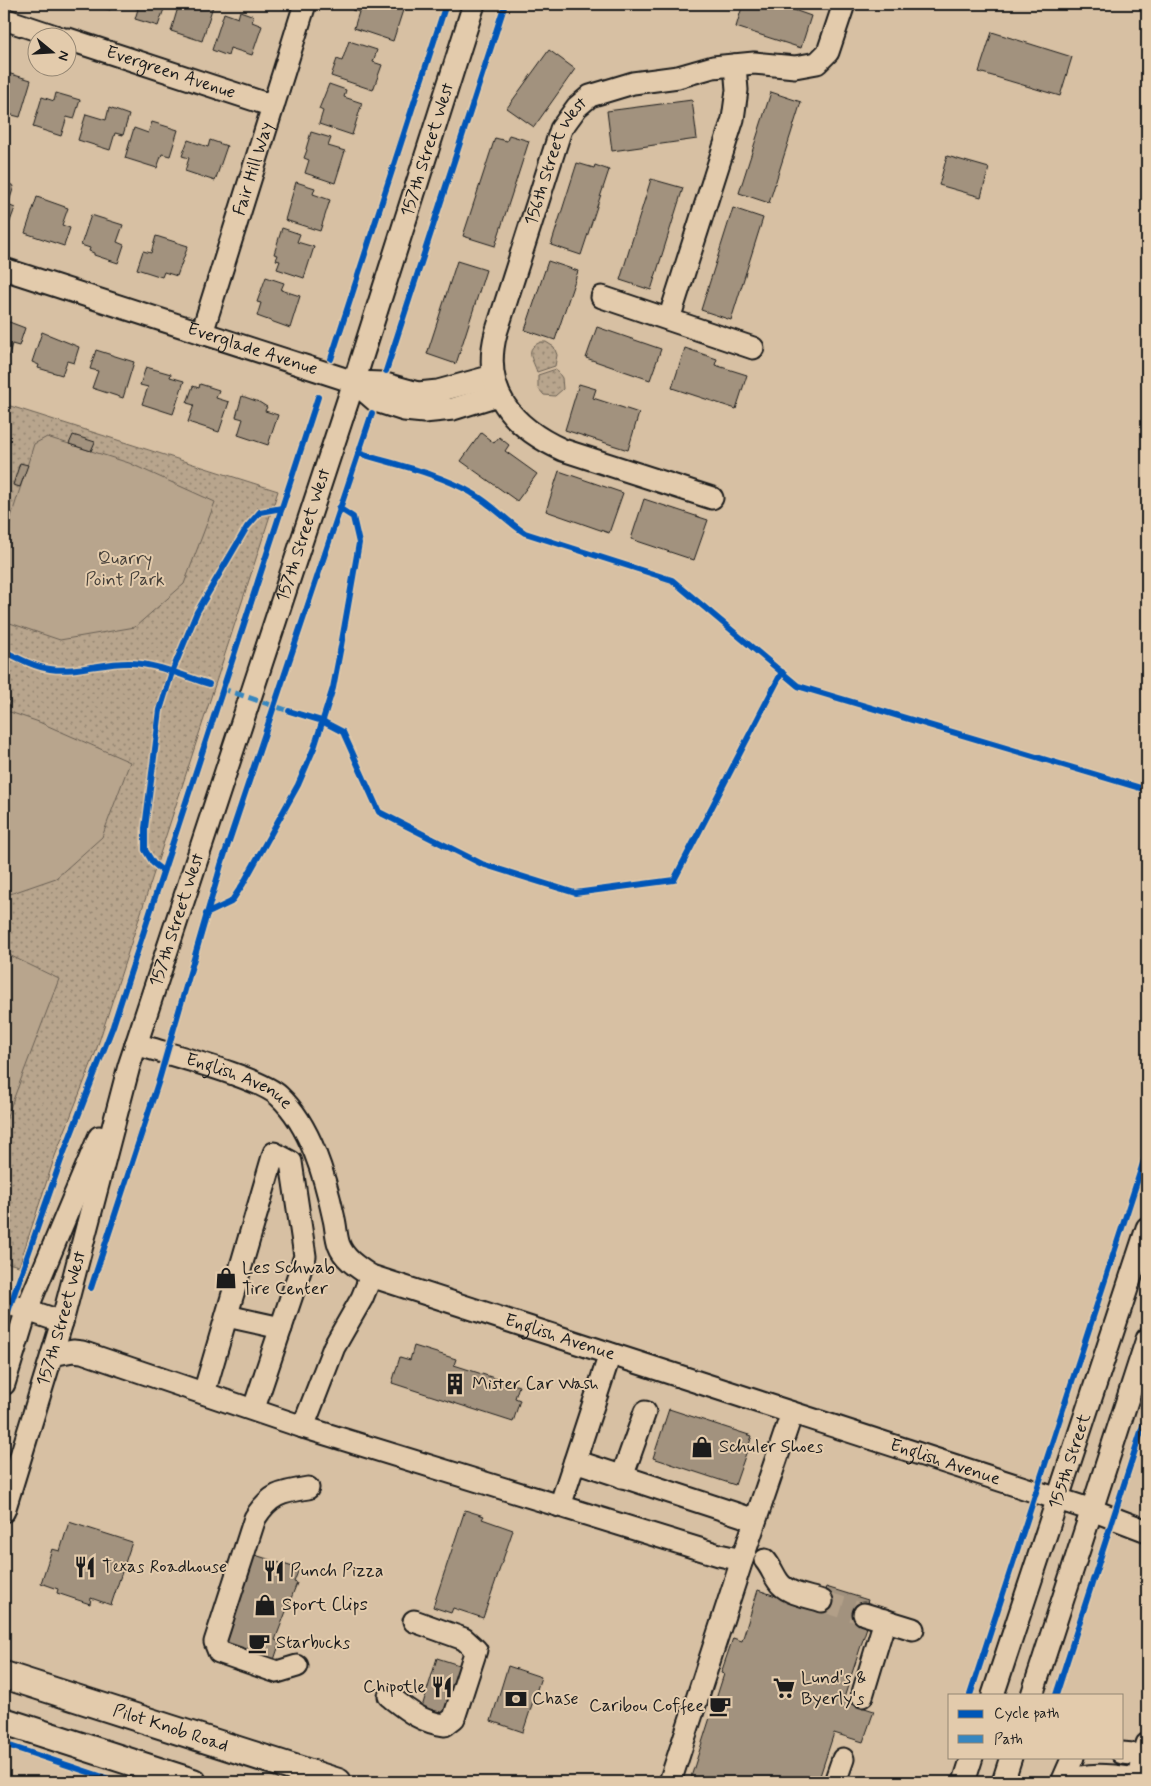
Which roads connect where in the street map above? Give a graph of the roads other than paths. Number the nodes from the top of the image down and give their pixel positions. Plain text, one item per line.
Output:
1 (306, 4) edge
2 (474, 4) edge
3 (844, 4) edge
4 (4, 19) edge
5 (31, 28) edge
6 (78, 43) edge
7 (735, 65) junction
8 (273, 106) junction
9 (4, 269) edge
10 (602, 297) dead end
11 (669, 319) junction
12 (202, 333) junction
13 (753, 348) dead end
14 (354, 382) junction
15 (495, 386) junction
16 (712, 498) dead end
17 (136, 1044) junction
18 (129, 1066) junction
19 (306, 1135) junction
20 (282, 1156) junction
21 (1147, 1228) edge
22 (337, 1233) junction
23 (303, 1243) junction
24 (370, 1276) junction
25 (4, 1302) edge
26 (27, 1309) junction
27 (227, 1316) junction
28 (62, 1322) junction
29 (281, 1328) junction
30 (1147, 1340) edge
31 (610, 1354) junction
32 (52, 1355) junction
33 (4, 1384) edge
34 (204, 1393) junction
35 (254, 1408) junction
36 (645, 1412) dead end
37 (792, 1413) junction
38 (303, 1427) junction
39 (575, 1461) junction
40 (622, 1477) junction
41 (308, 1488) dead end
42 (1058, 1499) junction
43 (560, 1506) junction
44 (1092, 1510) junction
45 (4, 1511) edge
46 (756, 1520) junction
47 (1147, 1530) edge
48 (742, 1560) junction
49 (765, 1560) dead end
50 (822, 1600) tunnel mouth
51 (864, 1614) tunnel mouth
52 (885, 1620) junction
53 (414, 1622) dead end
54 (913, 1629) dead end
55 (297, 1666) dead end
56 (4, 1675) edge
57 (993, 1694) edge
58 (1032, 1694) edge
59 (389, 1696) dead end
60 (862, 1696) dead end
61 (4, 1720) edge
62 (1146, 1749) edge
63 (1124, 1753) edge
64 (972, 1758) edge
65 (1011, 1758) edge
66 (1073, 1758) edge
67 (842, 1759) dead end
68 (1138, 1780) edge
69 (193, 1782) edge
70 (338, 1782) edge
71 (670, 1782) edge
72 (835, 1782) edge
73 (964, 1782) edge
74 (1003, 1782) edge
75 (1062, 1782) edge

1 - 8 street, Fair Hill Way
2 - 14 street, 157th Street West
3 - 7 street, 156th Street West
4 - 5 street
6 - 8 street, Evergreen Avenue
7 - 11 street
7 - 15 street, 156th Street West
8 - 12 street, Fair Hill Way
9 - 12 street, Everglade Avenue
10 - 11 street
11 - 13 street
12 - 14 street, Everglade Avenue
14 - 15 street
14 - 15 street, Everglade Avenue
14 - 17 street, 157th Street West
15 - 16 street
17 - 18 street, 157th Street West
17 - 19 street, English Avenue
18 - 26 street, 157th Street West
18 - 28 street, 157th Street West
19 - 20 street
19 - 22 street, English Avenue
20 - 23 street
20 - 27 street
21 - 42 street, 155th Street
22 - 23 street
22 - 24 street, English Avenue
23 - 29 street
24 - 31 street, English Avenue
24 - 38 street
25 - 26 street
26 - 28 street
26 - 33 street, 157th Street West
27 - 29 street
27 - 34 street
28 - 32 street, 157th Street West
29 - 35 street
30 - 44 street, 155th Street
31 - 37 street, English Avenue
31 - 39 street
32 - 34 street
32 - 45 street, 157th Street West
34 - 35 street
35 - 38 street
36 - 40 street
37 - 42 street, English Avenue
37 - 46 street
38 - 43 street
39 - 40 street
39 - 43 street
40 - 46 street
41 - 55 street
42 - 44 street, English Avenue
42 - 57 street, 155th Street
43 - 48 street
44 - 47 street, English Avenue
44 - 58 street, 155th Street
46 - 48 street
48 - 71 street
49 - 50 street
51 - 52 street
52 - 54 street
52 - 60 street
53 - 59 street
56 - 70 main road, Pilot Knob Road
61 - 69 main road
62 - 63 street
62 - 68 street
64 - 73 street
65 - 74 street
66 - 75 street
67 - 72 street
68 - 75 street

